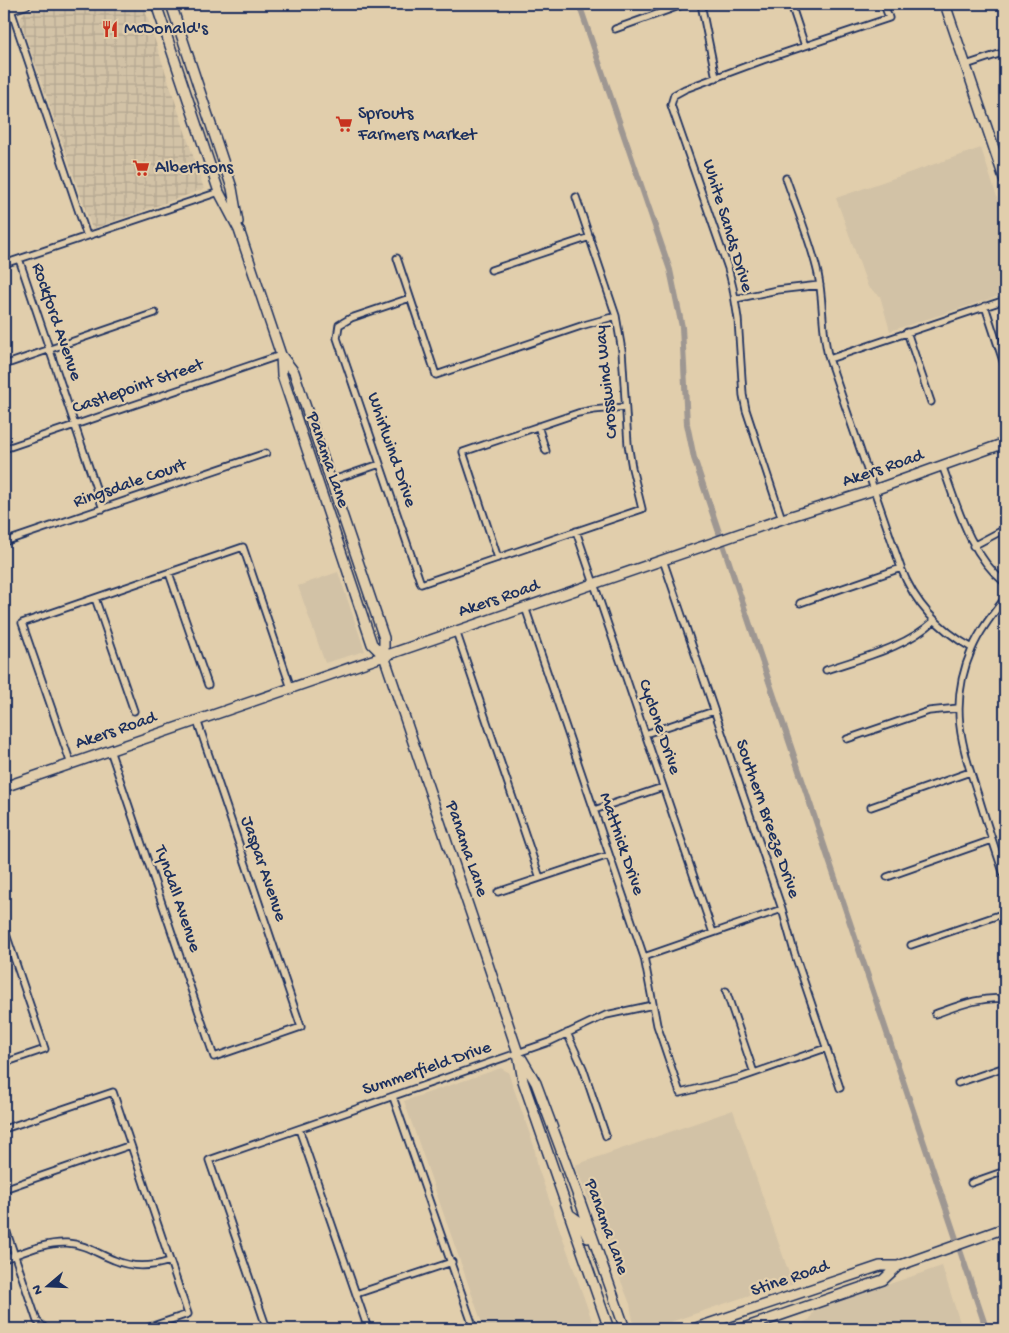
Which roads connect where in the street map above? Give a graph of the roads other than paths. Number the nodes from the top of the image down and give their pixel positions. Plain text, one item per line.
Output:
1 (26, 4) edge
2 (156, 4) edge
3 (171, 4) edge
4 (685, 4) edge
5 (701, 4) edge
6 (791, 4) edge
7 (884, 4) edge
8 (945, 4) edge
9 (8, 8) edge
10 (614, 28) dead end
11 (805, 46) junction
12 (1005, 52) edge
13 (966, 65) junction
14 (716, 78) junction
15 (786, 178) dead end
16 (1005, 181) edge
17 (219, 192) junction
18 (576, 197) dead end
19 (238, 225) junction
20 (88, 236) junction
21 (590, 237) junction
22 (397, 258) dead end
23 (19, 259) junction
24 (4, 264) edge
25 (491, 270) dead end
26 (820, 285) junction
27 (410, 298) junction
28 (735, 299) junction
29 (1005, 300) edge
30 (984, 306) junction
31 (154, 314) dead end
32 (616, 316) junction
33 (907, 332) junction
34 (49, 349) junction
35 (281, 354) junction
36 (829, 359) junction
37 (4, 365) edge
38 (1005, 367) edge
39 (931, 402) dead end
40 (625, 407) junction
41 (75, 424) junction
42 (538, 426) junction
43 (302, 436) junction
44 (1005, 443) edge
45 (4, 449) edge
46 (546, 451) dead end
47 (266, 453) dead end
48 (380, 464) junction
49 (942, 465) junction
50 (330, 481) junction
51 (874, 490) junction
52 (103, 509) junction
53 (782, 519) junction
54 (1005, 529) edge
55 (576, 531) junction
56 (4, 542) edge
57 (973, 546) junction
58 (498, 558) junction
59 (663, 560) junction
60 (901, 568) junction
61 (169, 572) junction
62 (594, 584) junction
63 (1005, 584) edge
64 (96, 598) junction
65 (1005, 598) edge
66 (800, 604) dead end
67 (525, 607) junction
68 (934, 621) junction
69 (456, 631) junction
70 (972, 648) junction
71 (384, 656) junction
72 (826, 670) dead end
73 (208, 686) dead end
74 (291, 688) junction
75 (959, 708) junction
76 (714, 710) junction
77 (134, 711) dead end
78 (197, 720) junction
79 (645, 734) junction
80 (847, 739) dead end
81 (110, 750) junction
82 (71, 764) junction
83 (970, 772) junction
84 (4, 787) edge
85 (663, 787) junction
86 (871, 807) dead end
87 (594, 810) junction
88 (992, 840) junction
89 (609, 854) junction
90 (887, 876) dead end
91 (540, 878) junction
92 (1005, 878) edge
93 (498, 892) dead end
94 (782, 909) junction
95 (1005, 913) edge
96 (4, 928) edge
97 (713, 933) junction
98 (911, 944) dead end
99 (6, 945) edge
100 (644, 957) junction
101 (726, 991) dead end
102 (1005, 998) edge
103 (653, 1004) junction
104 (935, 1014) dead end
105 (567, 1033) junction
106 (826, 1048) junction
107 (518, 1053) junction
108 (214, 1057) joint
109 (4, 1063) edge
110 (1005, 1067) edge
111 (754, 1073) junction
112 (958, 1083) dead end
113 (840, 1088) dead end
114 (393, 1097) junction
115 (4, 1129) edge
116 (299, 1129) junction
117 (606, 1136) dead end
118 (131, 1145) junction
119 (551, 1162) junction
120 (1005, 1171) edge
121 (971, 1183) dead end
122 (4, 1189) edge
123 (581, 1204) junction
124 (569, 1214) junction
125 (4, 1224) edge
126 (1005, 1228) edge
127 (14, 1256) junction
128 (4, 1259) edge
129 (600, 1260) junction
130 (170, 1261) junction
131 (452, 1262) junction
132 (898, 1266) junction
133 (356, 1294) junction
134 (367, 1326) dead end
135 (46, 1329) edge
136 (144, 1329) edge
137 (268, 1329) edge
138 (474, 1329) edge
139 (609, 1329) edge
140 (625, 1329) edge
141 (694, 1329) edge
142 (741, 1329) edge

1 - 9 main road
2 - 17 main road
3 - 19 main road, Panama Lane
4 - 10 street
5 - 14 street
6 - 11 street
7 - 11 street, White Sands Drive
8 - 13 main road
9 - 20 street
11 - 14 street, White Sands Drive
12 - 13 street
13 - 16 main road
14 - 28 street, White Sands Drive
15 - 26 street
17 - 19 main road
17 - 20 street
18 - 21 street, Crosswind Way
19 - 35 main road, Panama Lane
20 - 23 street
21 - 25 street
21 - 32 street, Crosswind Way
22 - 27 street
23 - 24 street
23 - 34 street, Rockford Avenue
26 - 28 street
26 - 36 street
27 - 32 street
27 - 48 street, Whirlwind Drive
28 - 53 street, White Sands Drive
29 - 30 street
30 - 33 street
30 - 38 street
31 - 34 street
32 - 40 street, Crosswind Way
33 - 36 street
33 - 39 street
34 - 37 street
34 - 41 street, Rockford Avenue
35 - 41 street, Castlepoint Street
35 - 43 main road, Panama Lane
35 - 50 main road, Panama Lane
36 - 51 street
40 - 42 street
40 - 55 street, Crosswind Way
41 - 45 street, Castlepoint Street
41 - 52 street, Rockford Avenue
42 - 46 street
42 - 58 street
43 - 50 main road
43 - 71 main road, Panama Lane
44 - 49 main road, Akers Road
47 - 52 street, Ringsdale Court
48 - 50 street
48 - 58 street, Whirlwind Drive
49 - 51 main road, Akers Road
49 - 57 street
50 - 71 main road, Panama Lane
51 - 53 main road, Akers Road
51 - 60 street
52 - 56 street, Ringsdale Court
53 - 59 main road, Akers Road
54 - 57 street
55 - 58 street
55 - 62 street, Cyclone Drive
57 - 63 street
59 - 62 main road, Akers Road
59 - 76 street, Southern Breeze Drive
60 - 66 street
60 - 68 street
61 - 64 street
61 - 73 street
61 - 74 street
62 - 67 main road, Akers Road
62 - 79 street, Cyclone Drive
64 - 77 street
64 - 82 street
65 - 70 street
67 - 69 main road, Akers Road
67 - 87 street, Mattnick Drive
68 - 70 street
68 - 72 street
69 - 71 main road, Akers Road
69 - 91 street
70 - 75 street
71 - 74 main road, Akers Road
71 - 107 main road, Panama Lane
74 - 78 main road, Akers Road
75 - 80 street
75 - 83 street
76 - 79 street
76 - 94 street, Southern Breeze Drive
78 - 81 main road, Akers Road
78 - 108 street, Jaspar Avenue
79 - 85 street, Cyclone Drive
81 - 82 main road, Akers Road
81 - 108 street, Tyndall Avenue
82 - 84 main road, Akers Road
83 - 86 street
83 - 88 street
85 - 87 street
85 - 97 street, Cyclone Drive
87 - 89 street, Mattnick Drive
88 - 90 street
88 - 92 street
89 - 91 street
89 - 100 street, Mattnick Drive
91 - 93 street
94 - 97 street
94 - 106 street, Southern Breeze Drive
95 - 98 street
96 - 99 street
97 - 100 street
99 - 109 street
100 - 103 street, Mattnick Drive
101 - 111 street
102 - 104 street
103 - 105 street, Summerfield Drive
103 - 111 street, Mattnick Drive
105 - 107 street, Summerfield Drive
105 - 117 street
106 - 111 street
106 - 113 street, Southern Breeze Drive
107 - 114 street, Summerfield Drive
107 - 119 main road, Panama Lane
107 - 123 main road, Panama Lane
110 - 112 street
114 - 116 street, Summerfield Drive
114 - 131 street
115 - 118 street
116 - 133 street
116 - 137 street, Summerfield Drive
118 - 122 street
118 - 130 street
119 - 123 main road
119 - 124 main road, Panama Lane
120 - 121 street
123 - 129 main road, Panama Lane
124 - 129 main road
124 - 139 main road, Panama Lane
125 - 127 street
126 - 132 main road, Stine Road
127 - 128 street
127 - 130 street
127 - 135 street
129 - 140 main road, Panama Lane
130 - 136 street
131 - 133 street
131 - 138 street
132 - 141 main road, Stine Road
132 - 142 main road, Stine Road
133 - 134 street

